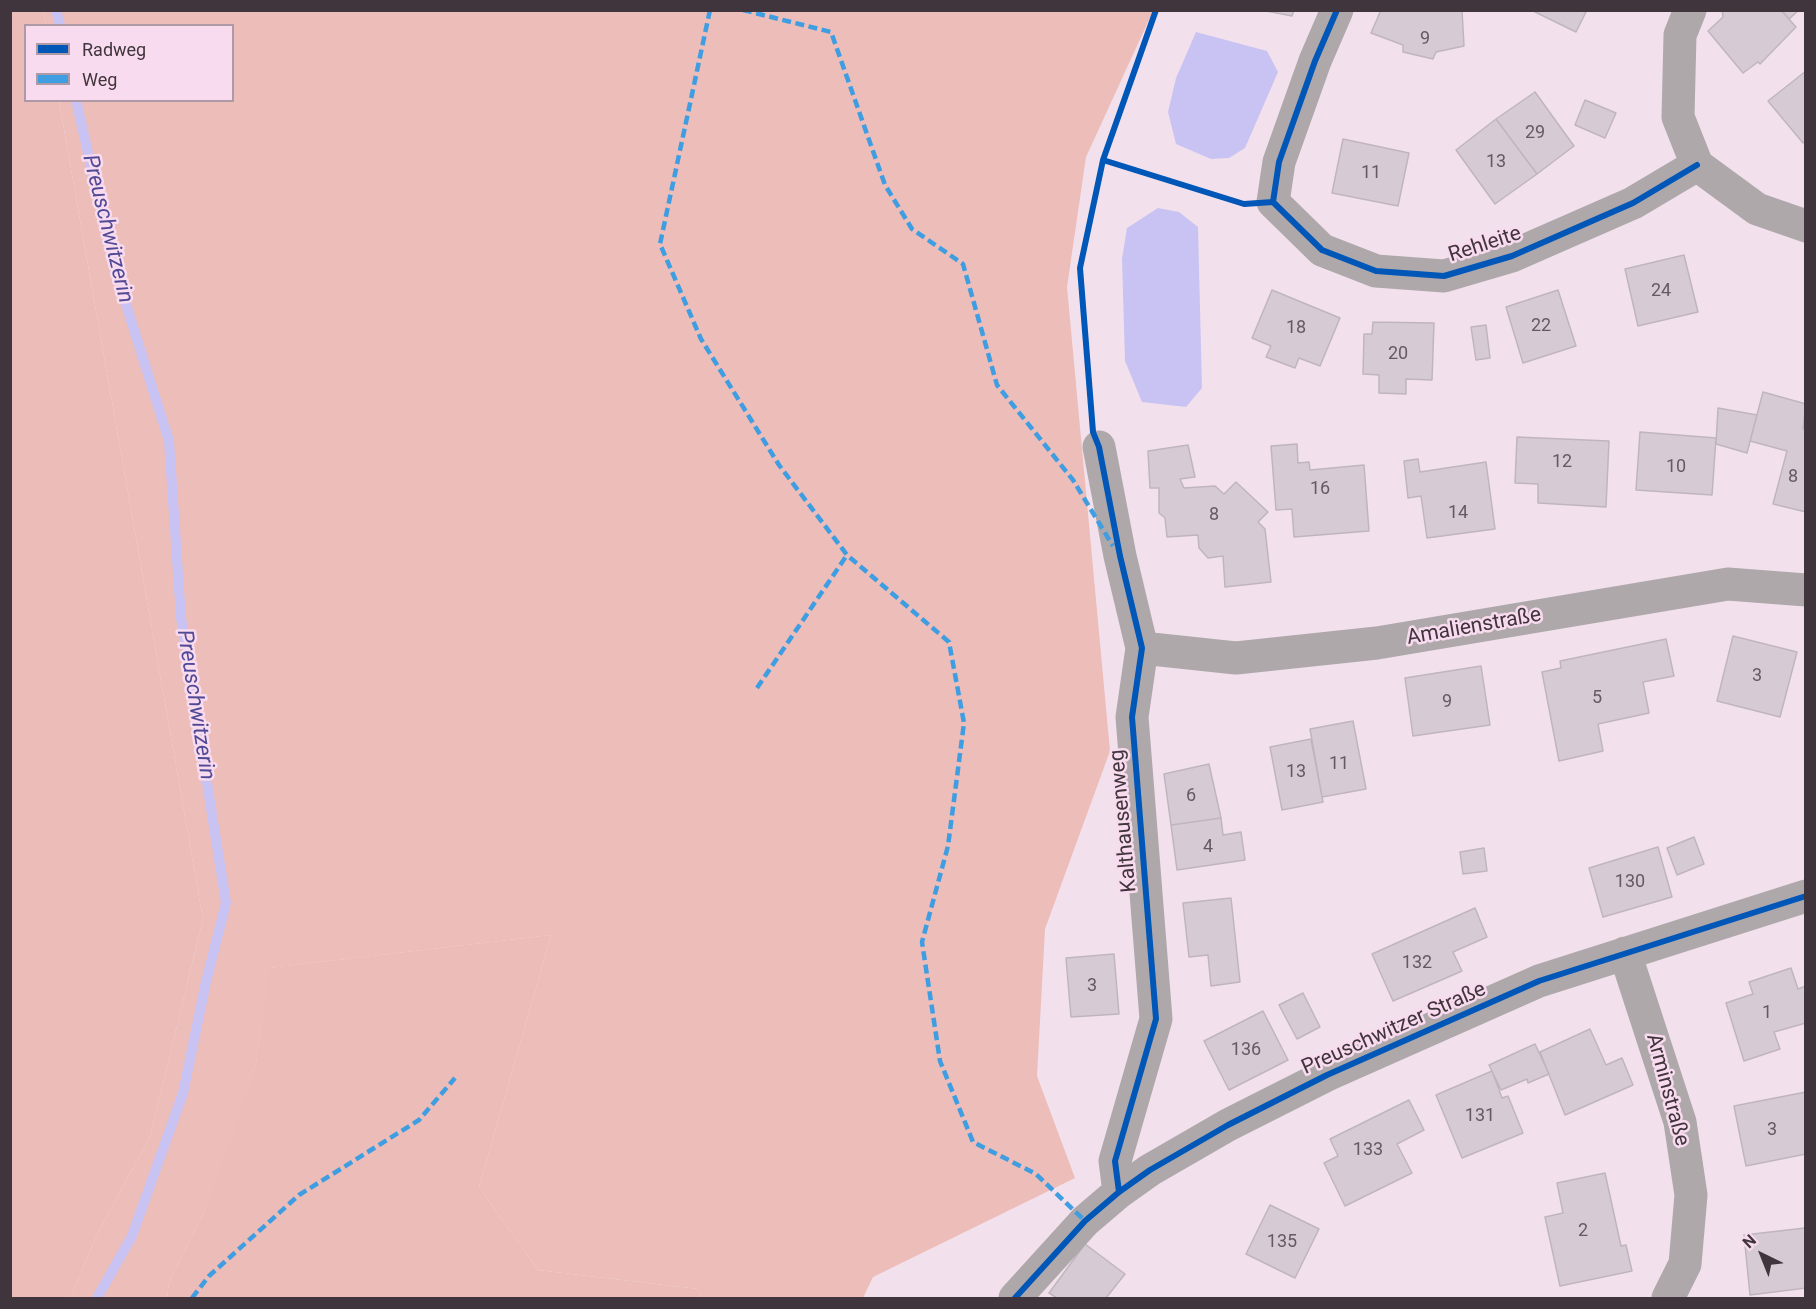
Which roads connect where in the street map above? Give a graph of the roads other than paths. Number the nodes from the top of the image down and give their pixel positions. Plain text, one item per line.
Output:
1 (1337, 10) edge
2 (1690, 10) edge
3 (1697, 165) junction
4 (1806, 226) edge
5 (1099, 447) dead end
6 (1806, 590) edge
7 (1142, 648) junction
8 (1806, 896) edge
9 (1625, 953) junction
10 (1119, 1192) junction
11 (1015, 1299) edge
12 (1668, 1299) edge

1 - 3 street, Rehleite
2 - 3 street
3 - 4 street
5 - 7 street, Kalthausenweg
6 - 7 street, Amalienstraße
7 - 10 street, Kalthausenweg
8 - 9 street, Preuschwitzer Straße
9 - 10 street, Preuschwitzer Straße
9 - 12 street, Arminstraße
10 - 11 street, Preuschwitzer Straße

